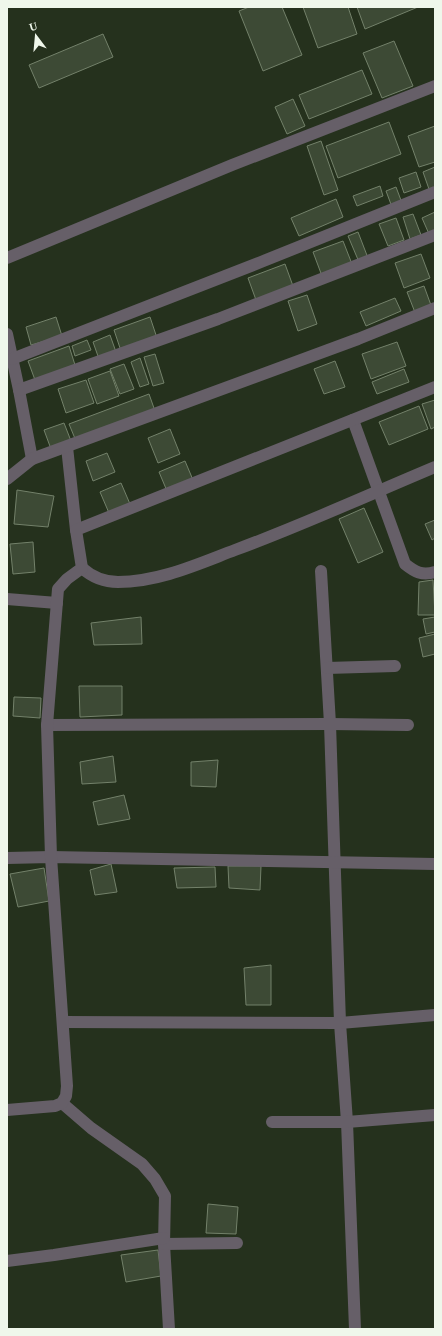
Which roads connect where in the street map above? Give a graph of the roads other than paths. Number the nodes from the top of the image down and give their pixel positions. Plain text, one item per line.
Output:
1 (435, 86) edge
2 (435, 192) edge
3 (435, 235) edge
4 (7, 258) edge
5 (435, 308) edge
6 (7, 334) edge
7 (12, 359) junction
8 (435, 387) edge
9 (19, 390) junction
10 (354, 420) junction
11 (67, 447) junction
12 (32, 459) junction
13 (435, 467) edge
14 (7, 480) edge
15 (379, 490) junction
16 (76, 530) junction
17 (82, 568) junction
18 (321, 571) dead end
19 (435, 572) edge
20 (7, 599) edge
21 (57, 603) junction
22 (395, 666) dead end
23 (327, 668) junction
24 (330, 724) junction
25 (408, 725) dead end
26 (47, 726) junction
27 (51, 857) junction
28 (7, 858) edge
29 (336, 862) junction
30 (435, 864) edge
31 (435, 1014) edge
32 (63, 1022) junction
33 (340, 1023) junction
34 (62, 1103) junction
35 (7, 1110) edge
36 (435, 1115) edge
37 (272, 1122) dead end
38 (347, 1122) junction
39 (164, 1241) junction
40 (237, 1243) dead end
41 (7, 1261) edge
42 (169, 1329) edge
43 (355, 1329) edge

1 - 4 street
2 - 7 street
3 - 9 street
5 - 11 street
6 - 7 street
7 - 9 street
8 - 10 street
9 - 12 street
10 - 15 street
10 - 16 street
11 - 12 street
11 - 16 street
12 - 14 street
13 - 15 street
15 - 17 street
15 - 19 street
16 - 17 street
17 - 21 street
18 - 23 street
20 - 21 street
21 - 26 street
22 - 23 street
23 - 24 street
24 - 25 street
24 - 26 street
24 - 29 street
26 - 27 street
27 - 28 street
27 - 29 street
27 - 32 street
29 - 30 street
29 - 33 street
31 - 33 street
32 - 33 street
32 - 34 street
33 - 38 street
34 - 35 street
34 - 39 street
36 - 38 street
37 - 38 street
38 - 43 street
39 - 40 street
39 - 41 street
39 - 42 street

